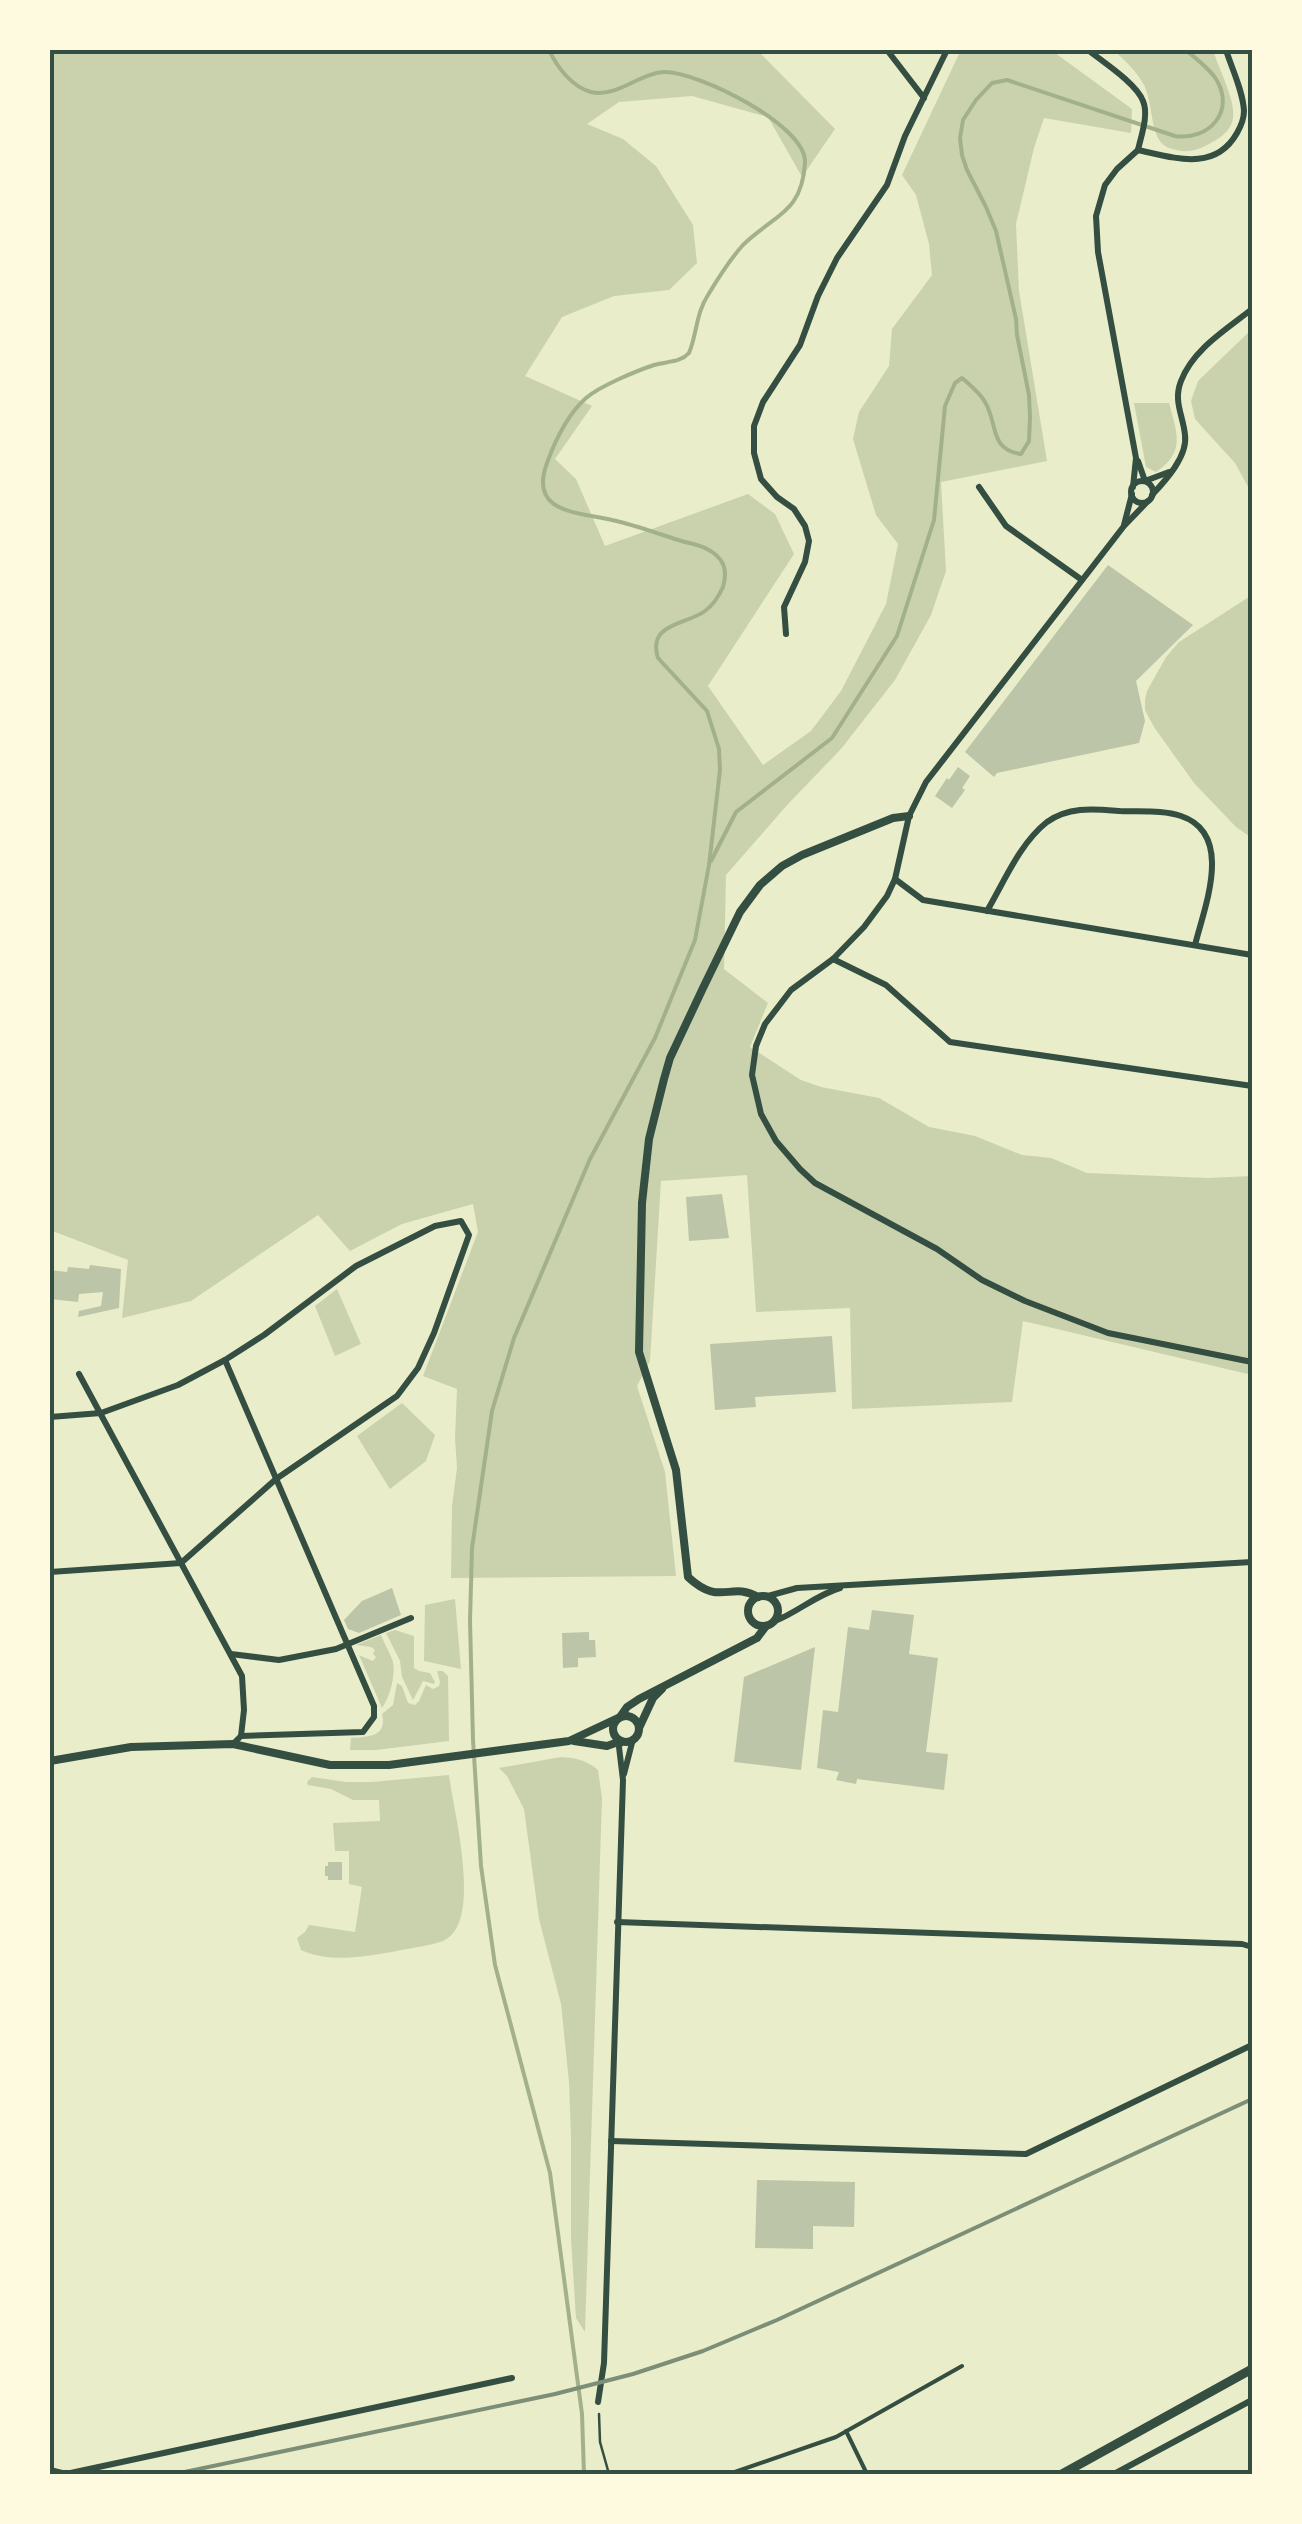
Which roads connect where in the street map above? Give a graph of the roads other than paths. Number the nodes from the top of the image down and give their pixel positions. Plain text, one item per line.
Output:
1 (887, 50) edge
2 (946, 50) edge
3 (1088, 50) edge
4 (1226, 50) edge
5 (924, 98) junction
6 (1138, 150) junction
7 (1252, 308) edge
8 (1136, 458) junction
9 (1170, 472) junction
10 (1145, 482) junction
11 (980, 487) dead end
12 (1132, 490) junction
13 (1150, 498) junction
14 (1124, 526) junction
15 (1082, 580) junction
16 (786, 634) dead end
17 (909, 816) junction
18 (895, 879) junction
19 (987, 910) junction
20 (1195, 946) junction
21 (1252, 955) edge
22 (833, 959) junction
23 (1252, 1086) edge
24 (226, 1360) junction
25 (1252, 1362) edge
26 (79, 1374) dead end
27 (100, 1413) junction
28 (50, 1417) edge
29 (276, 1479) junction
30 (181, 1562) junction
31 (1252, 1562) edge
32 (50, 1572) edge
33 (850, 1584) junction
34 (723, 1593) junction
35 (763, 1596) junction
36 (748, 1607) junction
37 (411, 1618) dead end
38 (752, 1622) junction
39 (770, 1624) junction
40 (346, 1644) junction
41 (738, 1647) junction
42 (230, 1654) junction
43 (669, 1682) junction
44 (620, 1717) junction
45 (638, 1728) junction
46 (241, 1736) junction
47 (633, 1739) junction
48 (569, 1740) junction
49 (621, 1741) junction
50 (232, 1744) junction
51 (607, 1746) junction
52 (50, 1760) edge
53 (620, 1760) junction
54 (622, 1780) junction
55 (617, 1922) junction
56 (1252, 1947) edge
57 (1252, 2046) edge
58 (611, 2142) junction
59 (962, 2366) dead end
60 (1252, 2370) edge
61 (512, 2378) dead end
62 (1252, 2400) edge
63 (598, 2402) road end
64 (846, 2431) junction
65 (50, 2470) edge
66 (729, 2474) edge
67 (867, 2474) edge
68 (1062, 2474) edge
69 (1114, 2474) edge

1 - 5 street
2 - 5 street
3 - 6 street
4 - 6 street
5 - 16 street
6 - 8 street
7 - 9 street
8 - 10 street
8 - 12 street
9 - 10 street
9 - 13 street
10 - 12 street
10 - 13 street
11 - 15 street
12 - 13 street
12 - 14 street
13 - 14 street
14 - 15 street
15 - 17 street
17 - 18 street
17 - 34 street
18 - 19 street
18 - 22 street
19 - 20 street
19 - 20 street
20 - 21 street
22 - 23 street
22 - 25 street
24 - 27 street
24 - 29 street
24 - 29 street
26 - 27 street
27 - 28 street
27 - 30 street
29 - 30 street
29 - 40 street
30 - 32 street
30 - 42 street
31 - 33 street
33 - 35 street
33 - 39 street
34 - 35 street
34 - 36 street
35 - 36 street
35 - 39 street
36 - 38 street
37 - 40 street
38 - 39 street
38 - 41 street
39 - 41 street
40 - 42 street
40 - 46 street
41 - 43 street
42 - 46 street
43 - 44 street
43 - 45 street
44 - 45 street
44 - 48 street
44 - 49 street
45 - 47 street
46 - 50 street
47 - 49 street
47 - 54 street
48 - 50 street
48 - 51 street
49 - 51 street
49 - 53 street
50 - 52 street
51 - 53 street
53 - 54 street
54 - 55 street
55 - 56 street
55 - 58 street
57 - 58 street
58 - 63 street
59 - 64 lane
60 - 68 main road
61 - 65 street
62 - 69 street
64 - 66 lane
64 - 67 lane

